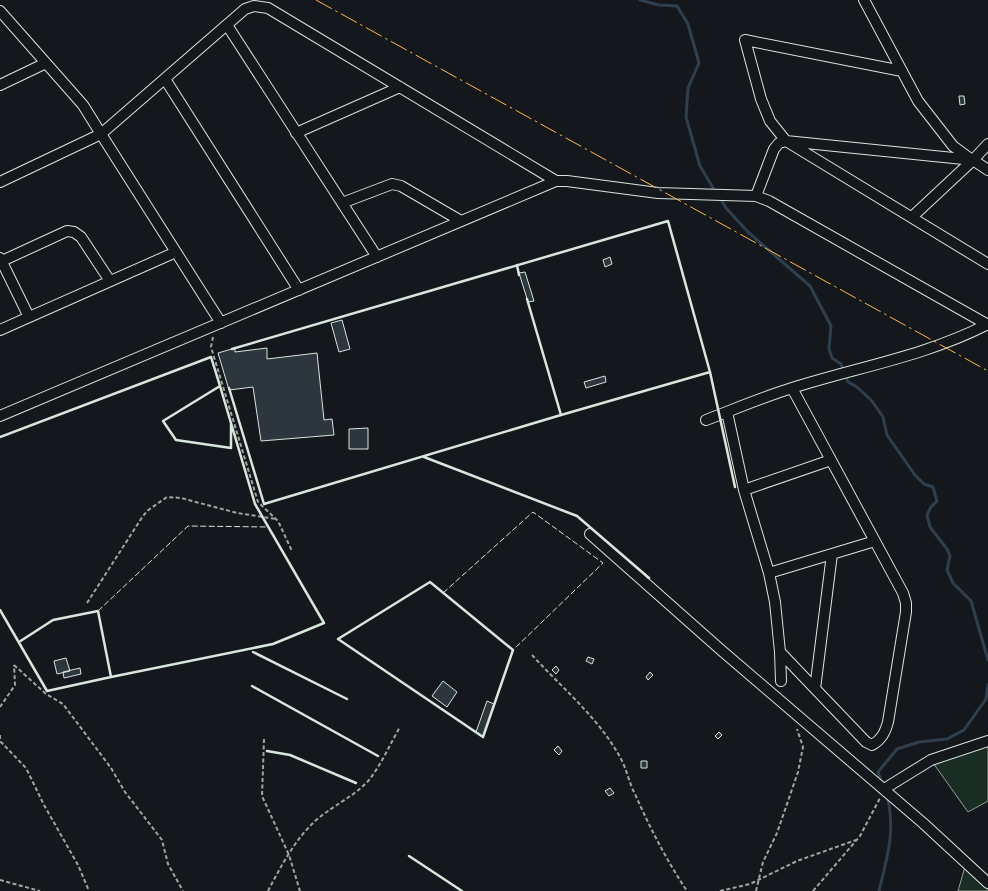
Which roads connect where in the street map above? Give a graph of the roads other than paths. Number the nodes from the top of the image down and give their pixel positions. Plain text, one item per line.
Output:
1 (864, 0) edge
2 (0, 11) edge
3 (227, 25) junction
4 (46, 63) junction
5 (902, 71) junction
6 (165, 79) junction
7 (0, 86) edge
8 (400, 88) junction
9 (296, 133) junction
10 (101, 134) junction
11 (786, 141) junction
12 (988, 144) edge
13 (973, 160) junction
14 (988, 170) edge
15 (556, 181) junction
16 (0, 182) edge
17 (756, 196) junction
18 (342, 203) junction
19 (912, 218) junction
20 (461, 222) junction
21 (176, 252) junction
22 (377, 257) junction
23 (1, 260) edge
24 (988, 264) edge
25 (110, 281) junction
26 (298, 290) junction
27 (29, 317) junction
28 (217, 324) junction
29 (988, 324) edge
30 (0, 330) edge
31 (792, 388) junction
32 (727, 412) junction
33 (0, 416) edge
34 (706, 420) dead end
35 (831, 460) junction
36 (744, 490) junction
37 (590, 534) dead end
38 (875, 542) junction
39 (832, 554) junction
40 (769, 573) junction
41 (780, 652) junction
42 (781, 681) dead end
43 (816, 689) junction
44 (988, 741) edge
45 (884, 790) junction
46 (988, 884) edge

1 - 5 street
2 - 4 street
3 - 6 street
3 - 8 street
3 - 9 street
4 - 7 street
4 - 10 street
5 - 11 street
5 - 13 street
6 - 10 street
6 - 26 street
8 - 9 street
8 - 15 street
9 - 18 street
10 - 16 street
10 - 21 street
11 - 13 street
11 - 17 street
11 - 19 street
12 - 13 street
13 - 14 street
13 - 19 street
15 - 17 street
15 - 20 street
17 - 29 street
18 - 20 street
18 - 22 street
19 - 24 street
20 - 22 street
21 - 25 street
21 - 28 street
22 - 26 street
23 - 25 street
23 - 27 street
25 - 27 street
26 - 28 street
27 - 30 street
28 - 33 street
29 - 31 street
31 - 32 street
31 - 35 street
32 - 34 street
32 - 36 street
35 - 36 street
35 - 38 street
36 - 40 street
37 - 45 street
38 - 39 street
38 - 43 street
39 - 40 street
39 - 43 street
40 - 41 street
41 - 42 street
41 - 43 street
44 - 45 street
45 - 46 street

